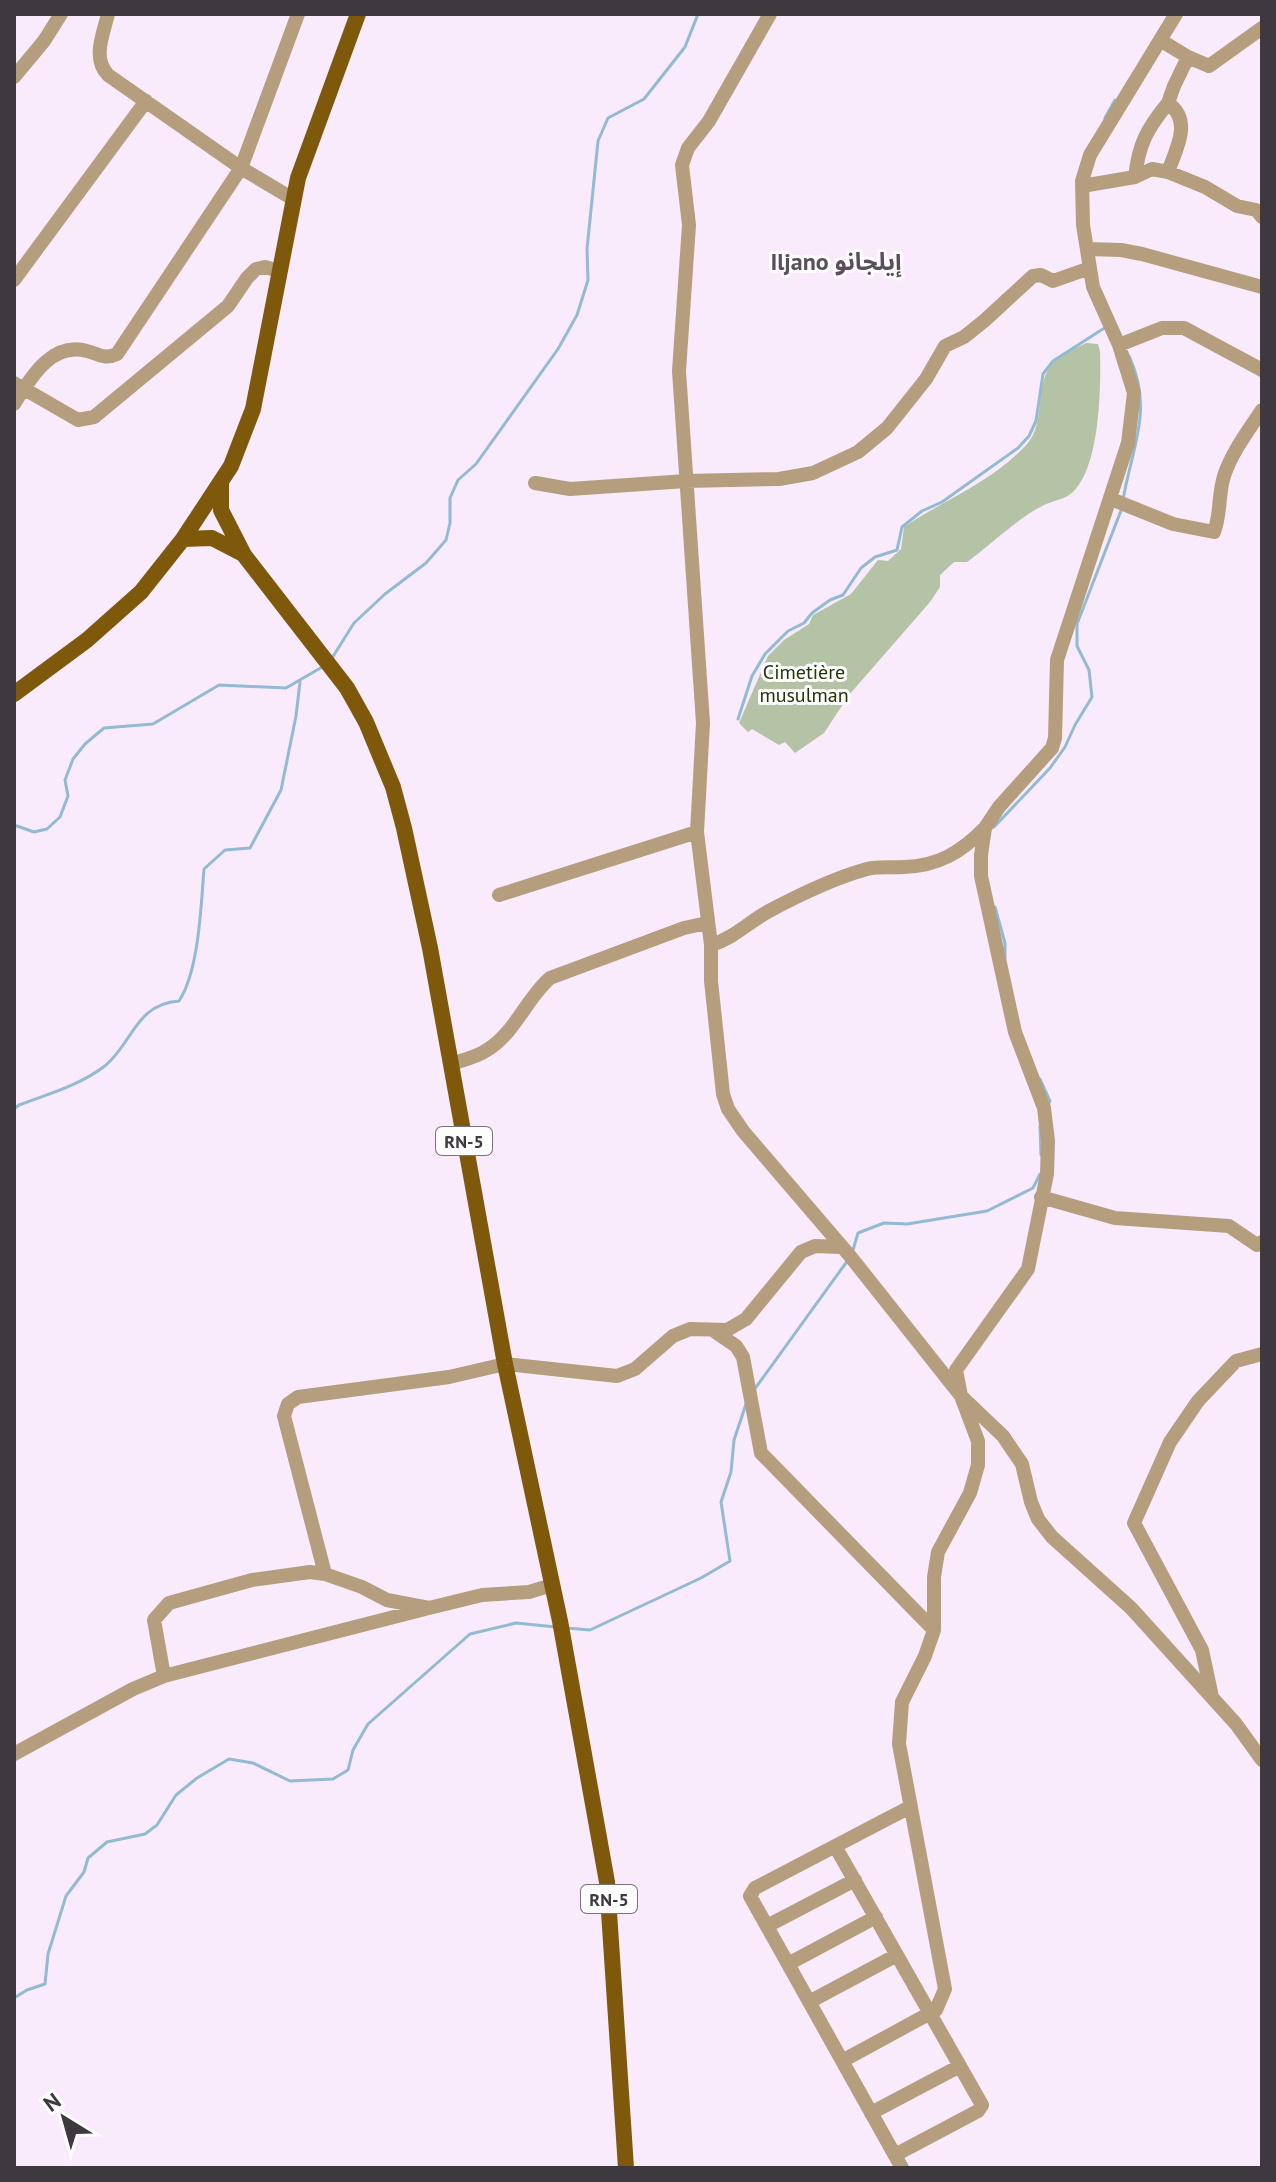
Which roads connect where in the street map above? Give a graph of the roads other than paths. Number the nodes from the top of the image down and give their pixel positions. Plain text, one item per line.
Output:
1 (61, 14) edge
2 (108, 14) edge
3 (298, 14) edge
4 (358, 14) edge
5 (770, 14) edge
6 (1176, 14) edge
7 (1262, 28) edge
8 (1160, 40) junction
9 (1188, 57) junction
10 (14, 77) edge
11 (146, 101) junction
12 (1168, 103) junction
13 (241, 168) junction
14 (1168, 172) junction
15 (1135, 177) junction
16 (1082, 186) junction
17 (293, 199) junction
18 (1262, 217) edge
19 (1087, 249) junction
20 (1090, 268) junction
21 (279, 271) junction
22 (14, 280) edge
23 (1262, 287) edge
24 (1119, 345) junction
25 (1262, 370) edge
26 (19, 386) edge
27 (14, 404) edge
28 (1262, 410) edge
29 (686, 481) junction
30 (535, 483) dead end
31 (221, 484) junction
32 (1111, 499) junction
33 (198, 517) junction
34 (228, 526) junction
35 (183, 539) junction
36 (244, 555) junction
37 (14, 694) edge
38 (985, 828) junction
39 (697, 832) junction
40 (499, 895) dead end
41 (707, 923) junction
42 (711, 945) junction
43 (451, 1064) junction
44 (1041, 1197) junction
45 (1260, 1245) edge
46 (841, 1247) junction
47 (710, 1330) junction
48 (1262, 1354) edge
49 (505, 1364) junction
50 (961, 1396) junction
51 (325, 1574) junction
52 (552, 1585) junction
53 (429, 1608) junction
54 (934, 1630) junction
55 (164, 1676) junction
56 (1212, 1697) junction
57 (14, 1754) edge
58 (1262, 1760) edge
59 (910, 1807) junction
60 (835, 1846) junction
61 (855, 1880) junction
62 (876, 1917) junction
63 (767, 1926) junction
64 (897, 1955) junction
65 (788, 1964) junction
66 (809, 2002) junction
67 (930, 2013) junction
68 (842, 2061) junction
69 (960, 2066) junction
70 (871, 2113) junction
71 (898, 2162) edge
72 (626, 2168) edge

1 - 10 street
2 - 11 street
3 - 13 street
4 - 17 main road
5 - 29 street
6 - 8 street
7 - 9 street
8 - 9 street
8 - 16 street
9 - 12 street
11 - 13 street
11 - 22 street
12 - 14 street
12 - 15 street
13 - 17 street
13 - 26 street
14 - 15 street
14 - 18 street
15 - 16 street
16 - 19 street
17 - 21 main road
19 - 20 street
19 - 23 street
20 - 24 street
20 - 29 street
21 - 26 street
21 - 31 main road
24 - 25 street
24 - 32 street
26 - 27 street
28 - 32 street
29 - 30 street
29 - 39 street
31 - 33 main road
31 - 34 main road
32 - 38 street
33 - 34 main road
33 - 35 main road
34 - 36 main road, RN-5
35 - 36 main road, RN-5
35 - 37 main road
36 - 43 main road, RN-5
38 - 42 street
38 - 44 street
39 - 40 street
39 - 41 street
41 - 42 street
41 - 43 street
42 - 46 street
43 - 49 main road, RN-5
44 - 45 street
44 - 50 street
46 - 47 street
46 - 50 street
47 - 49 street
47 - 54 street
48 - 56 street
49 - 51 street
49 - 52 main road, RN-5
50 - 54 street
50 - 56 street
51 - 53 street
51 - 55 street
52 - 53 street
52 - 72 main road, RN-5
53 - 55 street
54 - 59 street
55 - 57 street
56 - 58 street
59 - 60 street
59 - 67 street
60 - 61 street
60 - 63 street
61 - 62 street
61 - 63 street
62 - 64 street
62 - 65 street
63 - 65 street
64 - 66 street
64 - 67 street
65 - 66 street
66 - 68 street
67 - 68 street
67 - 69 street
68 - 70 street
69 - 70 street
69 - 71 street
70 - 71 street

